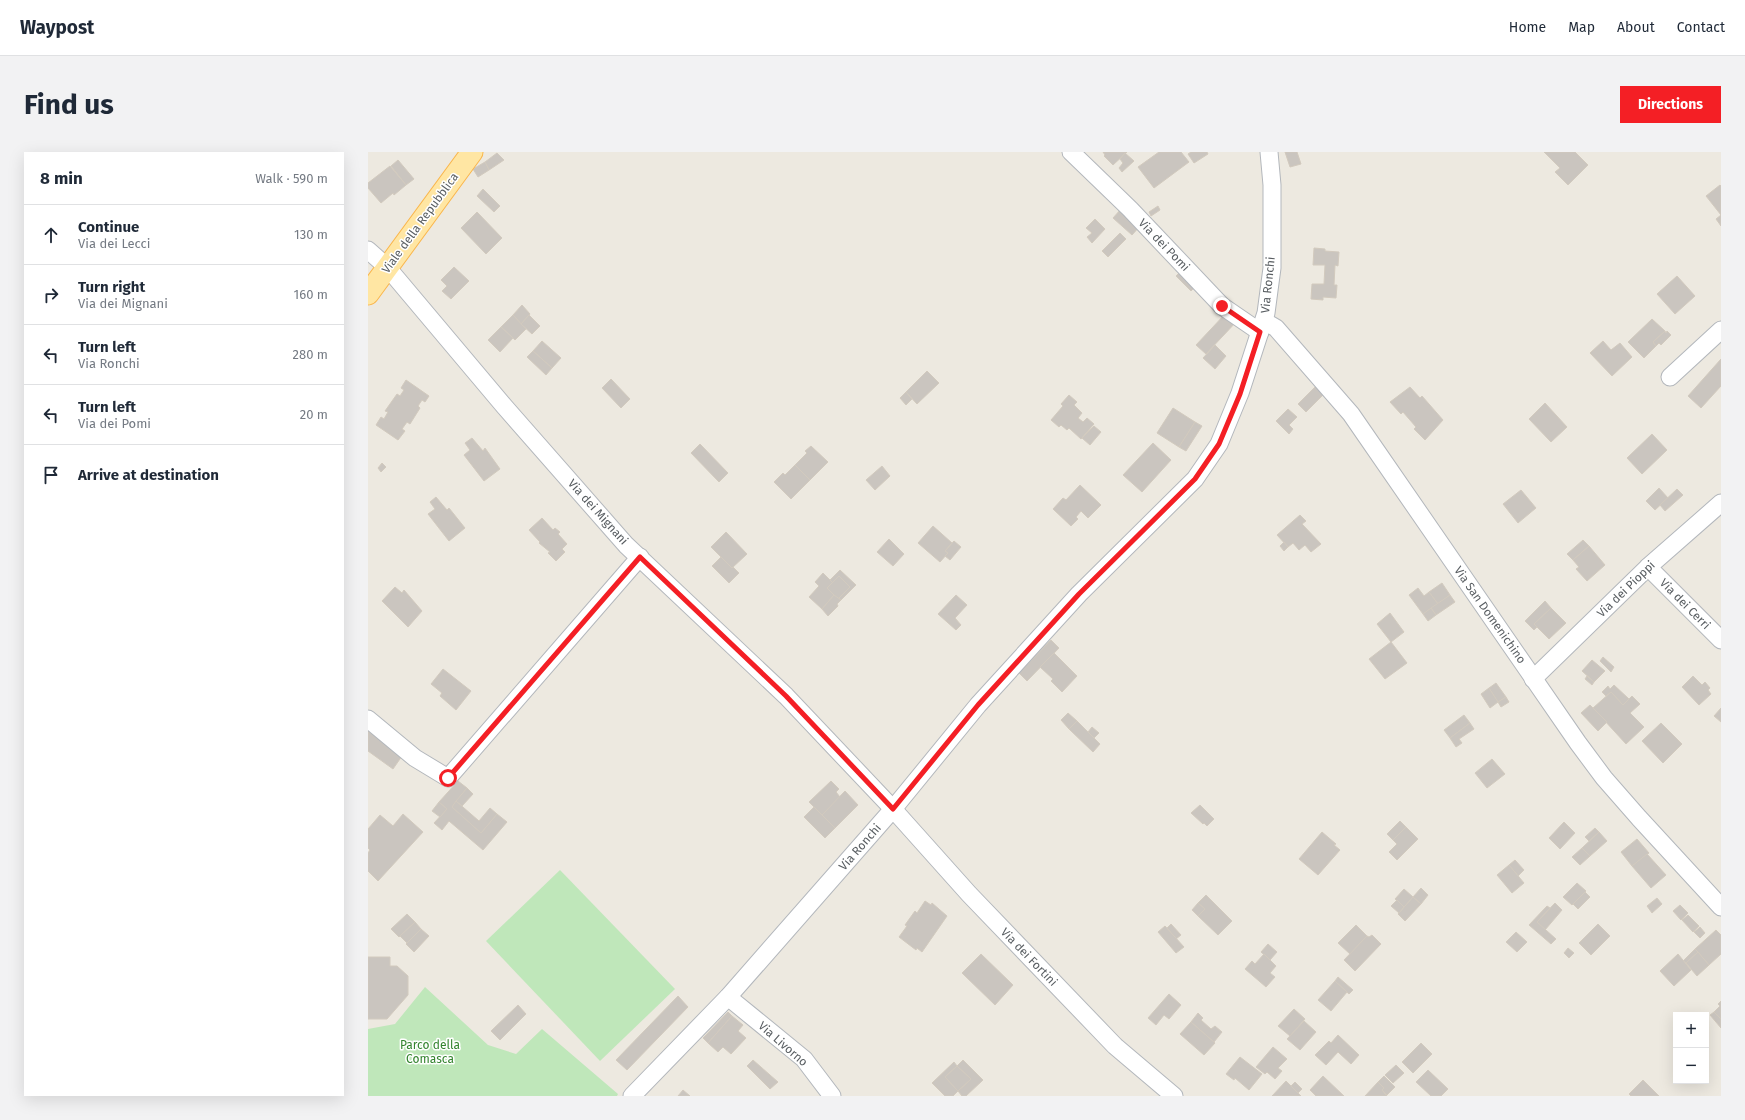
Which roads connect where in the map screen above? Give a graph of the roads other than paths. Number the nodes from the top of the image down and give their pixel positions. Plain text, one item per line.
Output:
1 (472, 152) edge
2 (1072, 152) edge
3 (1269, 152) edge
4 (368, 250) edge
5 (387, 267) junction
6 (368, 294) edge
7 (1262, 327) junction
8 (1721, 330) edge
9 (1670, 377) dead end
10 (1721, 503) edge
11 (640, 557) junction
12 (1648, 567) junction
13 (1721, 640) edge
14 (1533, 678) junction
15 (368, 719) edge
16 (893, 809) junction
17 (1721, 907) edge
18 (728, 997) junction
19 (632, 1096) edge
20 (832, 1096) edge
21 (1174, 1096) edge

1 - 5 main road, Viale della Repubblica
2 - 7 street, Via dei Pomi
3 - 7 street, Via Ronchi
4 - 5 street, Via dei Mignani
5 - 6 main road, Viale della Repubblica
5 - 11 street, Via dei Mignani
7 - 14 street, Via San Domenichino
7 - 16 street, Via Ronchi
8 - 9 street
10 - 12 street, Via dei Pioppi
11 - 15 street
11 - 16 street, Via dei Mignani
12 - 13 street, Via dei Cerri
12 - 14 street, Via dei Pioppi
14 - 17 street, Via San Domenichino
16 - 18 street, Via Ronchi
16 - 21 street, Via dei Fortini
18 - 19 street, Via Ronchi
18 - 20 street, Via Livorno

